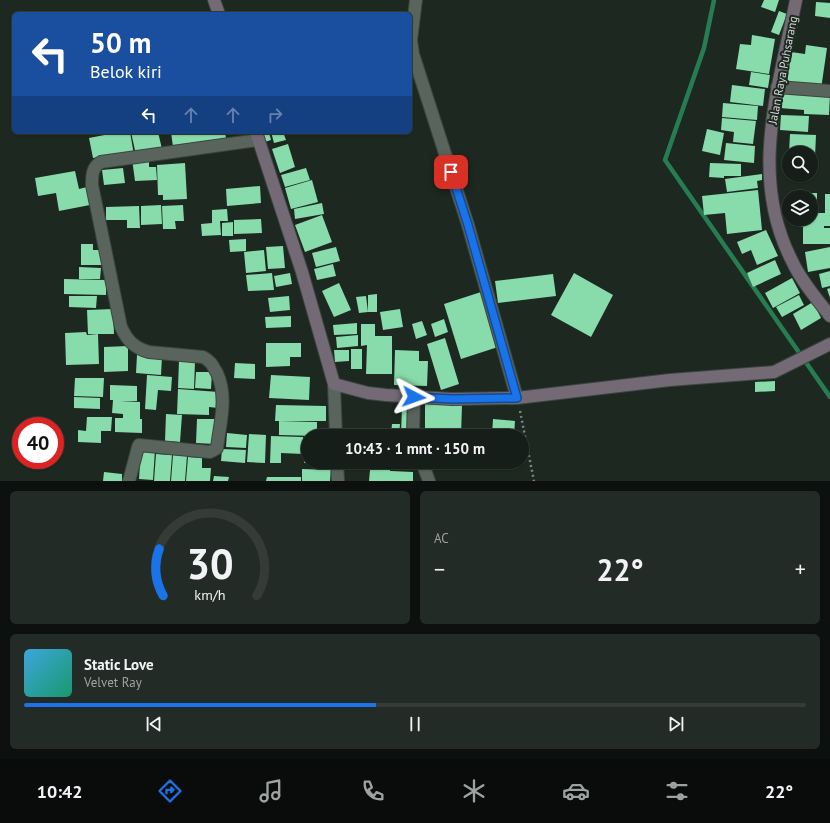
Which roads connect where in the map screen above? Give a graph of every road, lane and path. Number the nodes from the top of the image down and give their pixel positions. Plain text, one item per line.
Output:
1 (214, 0) edge
2 (416, 0) edge
3 (796, 0) edge
4 (218, 12) edge
5 (412, 32) edge
6 (412, 54) edge
7 (777, 87) junction
8 (830, 91) edge
9 (257, 136) edge
10 (830, 316) edge
11 (828, 345) edge
12 (334, 384) junction
13 (414, 397) junction
14 (517, 398) junction
15 (336, 429) edge
16 (413, 429) edge
17 (337, 469) edge
18 (425, 469) edge
19 (129, 481) edge
20 (338, 481) edge
21 (429, 481) edge
22 (534, 481) edge

1 - 4 street
2 - 5 street
3 - 7 street, Jalan Raya Puhsarang
6 - 14 street
7 - 8 street
7 - 10 street, Jalan Raya Puhsarang
9 - 12 street
9 - 19 street
11 - 14 street
12 - 13 street
12 - 15 street
13 - 14 street
13 - 16 street
14 - 22 path
17 - 20 street
18 - 21 street

